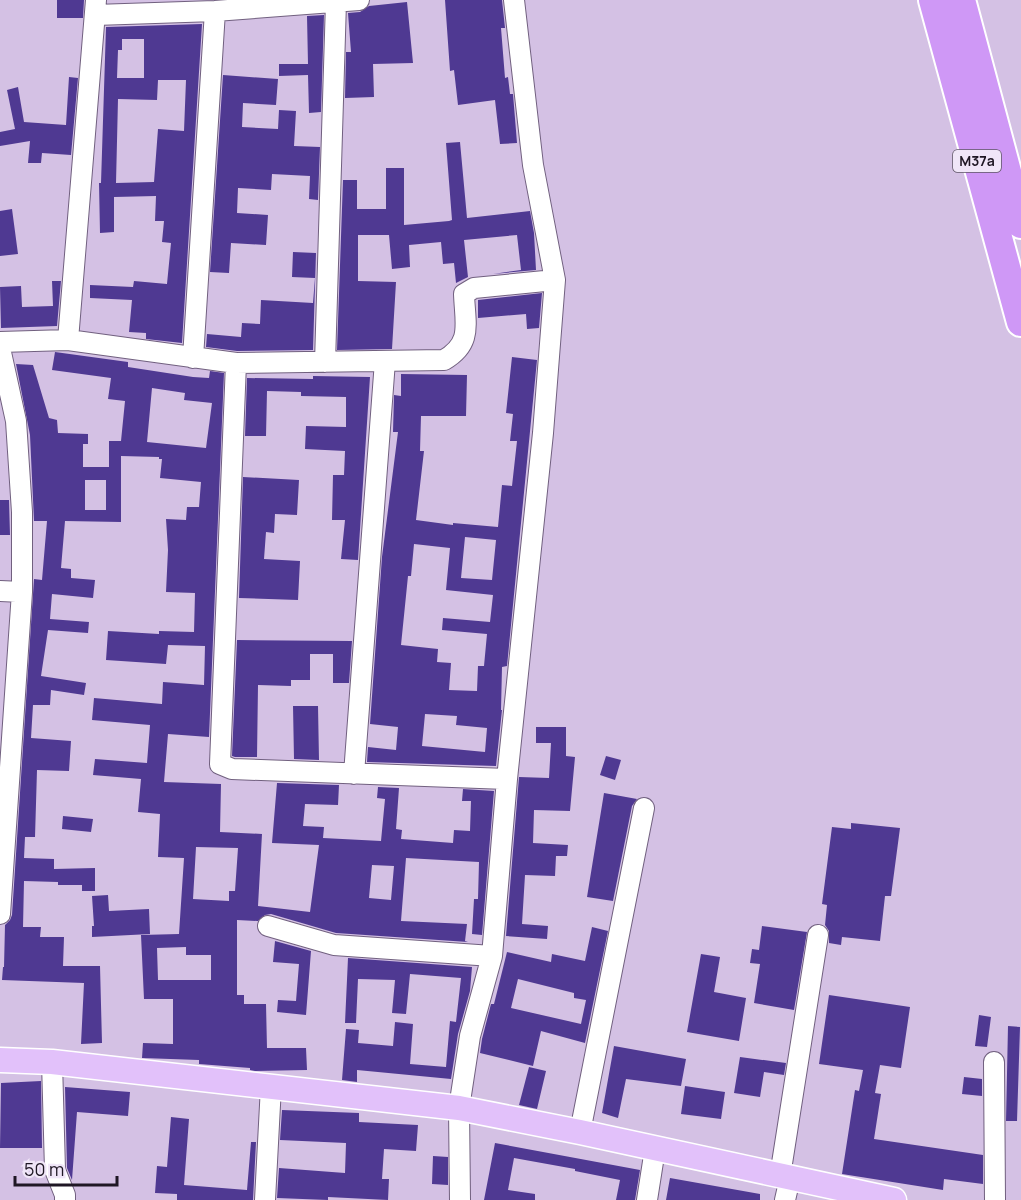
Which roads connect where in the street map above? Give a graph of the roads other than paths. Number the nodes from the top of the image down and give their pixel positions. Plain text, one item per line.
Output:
1 (358, 0) edge
2 (514, 0) edge
3 (933, 0) edge
4 (961, 0) edge
5 (336, 2) junction
6 (95, 8) edge
7 (215, 11) junction
8 (1021, 224) edge
9 (555, 280) junction
10 (1021, 322) edge
11 (68, 340) junction
12 (0, 342) edge
13 (0, 348) edge
14 (193, 358) junction
15 (385, 361) junction
16 (325, 362) junction
17 (236, 363) junction
18 (0, 591) edge
19 (22, 592) junction
20 (354, 774) junction
21 (507, 779) junction
22 (644, 808) dead end
23 (0, 914) edge
24 (268, 926) dead end
25 (818, 935) dead end
26 (492, 956) junction
27 (0, 1060) edge
28 (52, 1062) junction
29 (993, 1062) dead end
30 (271, 1086) junction
31 (459, 1108) junction
32 (580, 1132) junction
33 (655, 1149) junction
34 (785, 1184) edge
35 (65, 1200) edge
36 (265, 1200) edge
37 (460, 1200) edge
38 (647, 1200) edge
39 (894, 1200) edge
40 (995, 1200) edge

1 - 5 street
2 - 9 street
3 - 10 highway, M37a
4 - 8 highway, M37a
5 - 7 street
5 - 16 street
6 - 7 street
6 - 11 street
7 - 14 street
9 - 15 street
9 - 21 street
11 - 12 street
11 - 14 street
13 - 19 street
14 - 17 street
15 - 16 street
15 - 20 street
16 - 17 street
17 - 20 street
18 - 19 street
19 - 23 street
20 - 21 street
21 - 26 street
22 - 32 street
24 - 26 street
25 - 34 street
26 - 31 street
27 - 28 main road
28 - 30 main road
28 - 35 street
29 - 40 street
30 - 31 main road
30 - 36 street
31 - 32 main road
31 - 37 street
32 - 33 main road
33 - 34 main road
33 - 38 street
34 - 39 main road

